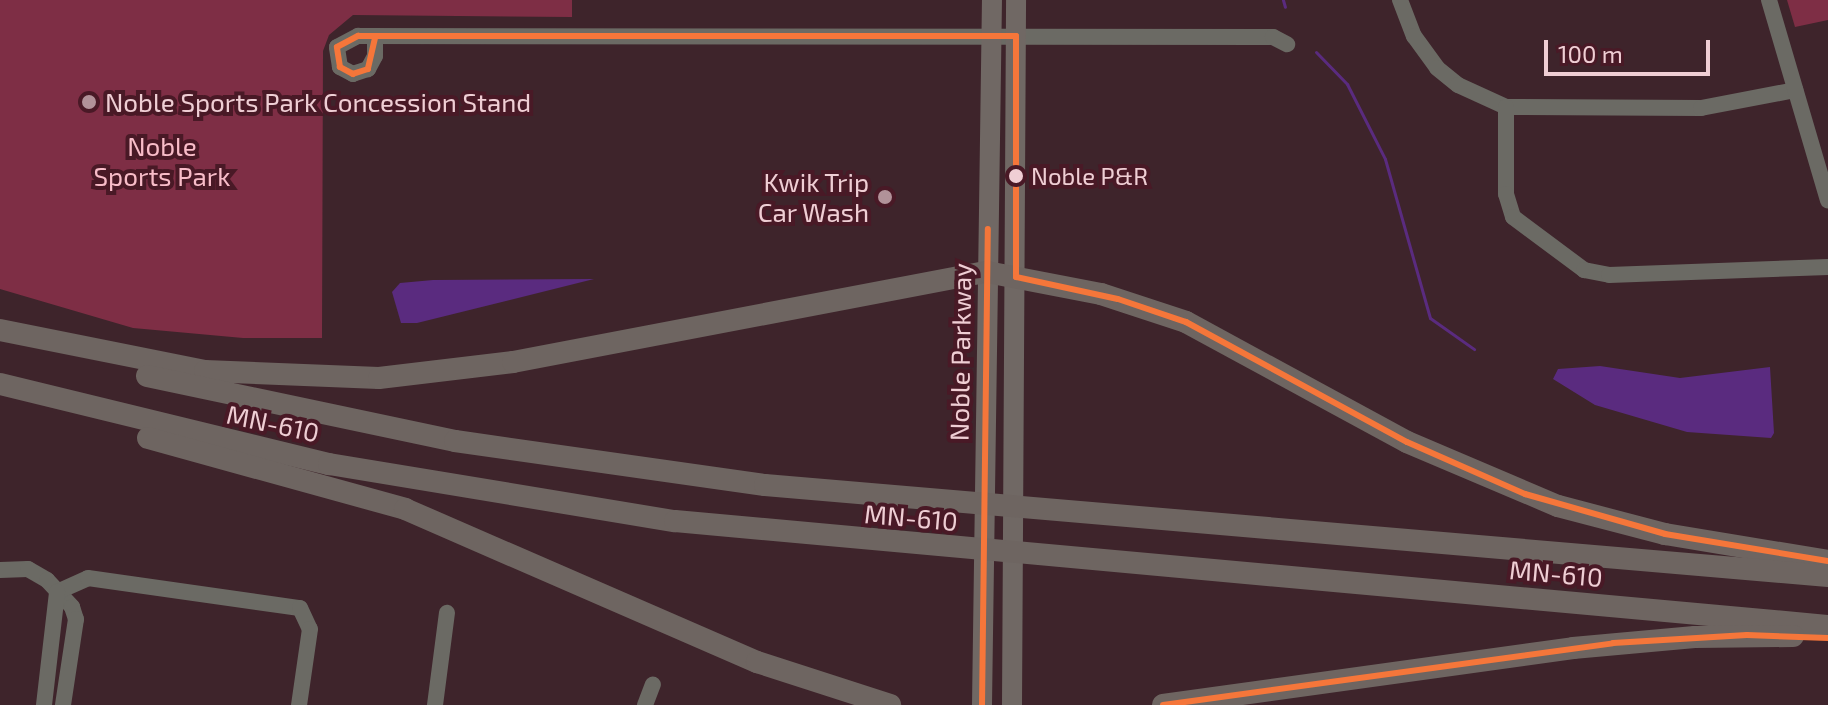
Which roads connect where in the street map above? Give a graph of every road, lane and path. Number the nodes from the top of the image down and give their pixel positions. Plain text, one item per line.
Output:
1 (992, 0) edge
2 (1016, 0) edge
3 (1400, 0) edge
4 (1769, 0) edge
5 (992, 36) junction
6 (1016, 36) junction
7 (375, 38) dead end
8 (1287, 44) dead end
9 (1795, 90) junction
10 (1506, 107) junction
11 (1828, 200) edge
12 (1828, 267) edge
13 (987, 272) junction
14 (1016, 277) junction
15 (0, 330) edge
16 (0, 337) edge
17 (0, 385) edge
18 (1828, 561) edge
19 (0, 570) edge
20 (1828, 576) edge
21 (57, 592) junction
22 (447, 613) dead end
23 (1828, 626) edge
24 (1828, 638) edge
25 (1665, 639) junction
26 (653, 684) dead end
27 (44, 705) edge
28 (63, 705) edge
29 (299, 705) edge
30 (435, 705) edge
31 (645, 705) edge
32 (890, 705) edge
33 (982, 705) edge
34 (1012, 705) edge
35 (1163, 705) edge
36 (1259, 705) edge

1 - 5 main road, Noble Parkway
2 - 6 main road, Noble Parkway
3 - 10 street
4 - 9 street
5 - 6 street
5 - 7 street
5 - 13 main road, Noble Parkway
6 - 8 street
6 - 14 main road, Noble Parkway
9 - 10 street
9 - 11 street
10 - 12 street
13 - 14 highway
13 - 15 highway
13 - 33 main road, Noble Parkway
14 - 18 highway
14 - 34 main road, Noble Parkway
16 - 20 highway, MN-610
17 - 23 highway, MN-610
17 - 32 highway
19 - 21 street
21 - 27 street
21 - 28 street
21 - 29 street
22 - 30 street
24 - 25 highway
25 - 35 highway
25 - 36 highway
26 - 31 street

